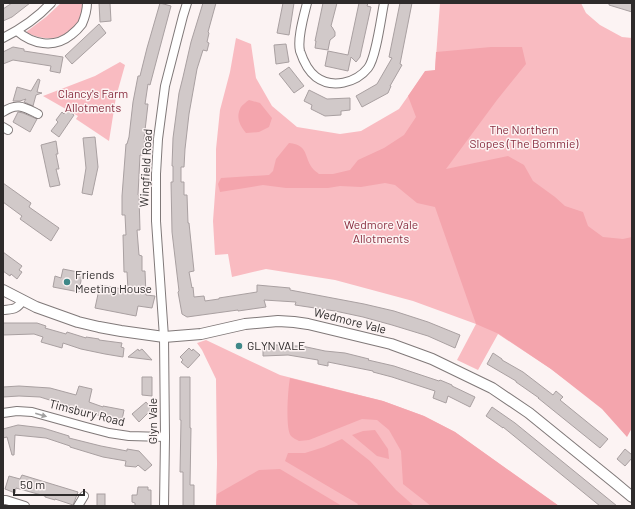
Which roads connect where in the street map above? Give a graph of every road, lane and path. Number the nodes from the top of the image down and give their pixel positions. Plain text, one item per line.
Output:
1 (51, 3) edge
2 (87, 3) edge
3 (187, 3) edge
4 (307, 3) edge
5 (384, 3) edge
6 (17, 31) junction
7 (3, 38) edge
8 (3, 112) edge
9 (38, 114) dead end
10 (3, 290) edge
11 (22, 301) junction
12 (3, 310) edge
13 (164, 337) junction
14 (3, 413) edge
15 (165, 437) junction
16 (84, 496) dead end
17 (632, 498) edge
18 (3, 500) edge
19 (25, 506) edge
20 (78, 506) edge
21 (164, 506) edge

1 - 6 street
2 - 6 street
3 - 13 street, Wingfield Road
4 - 5 street
6 - 7 street
8 - 9 street
10 - 11 street, Wedmore Vale
11 - 12 street
11 - 13 street, Wedmore Vale
13 - 15 street, Glyn Vale
13 - 17 street, Wedmore Vale
14 -> 15 street, Timsbury Road
15 - 21 street, Glyn Vale
16 - 20 street
18 - 19 street

